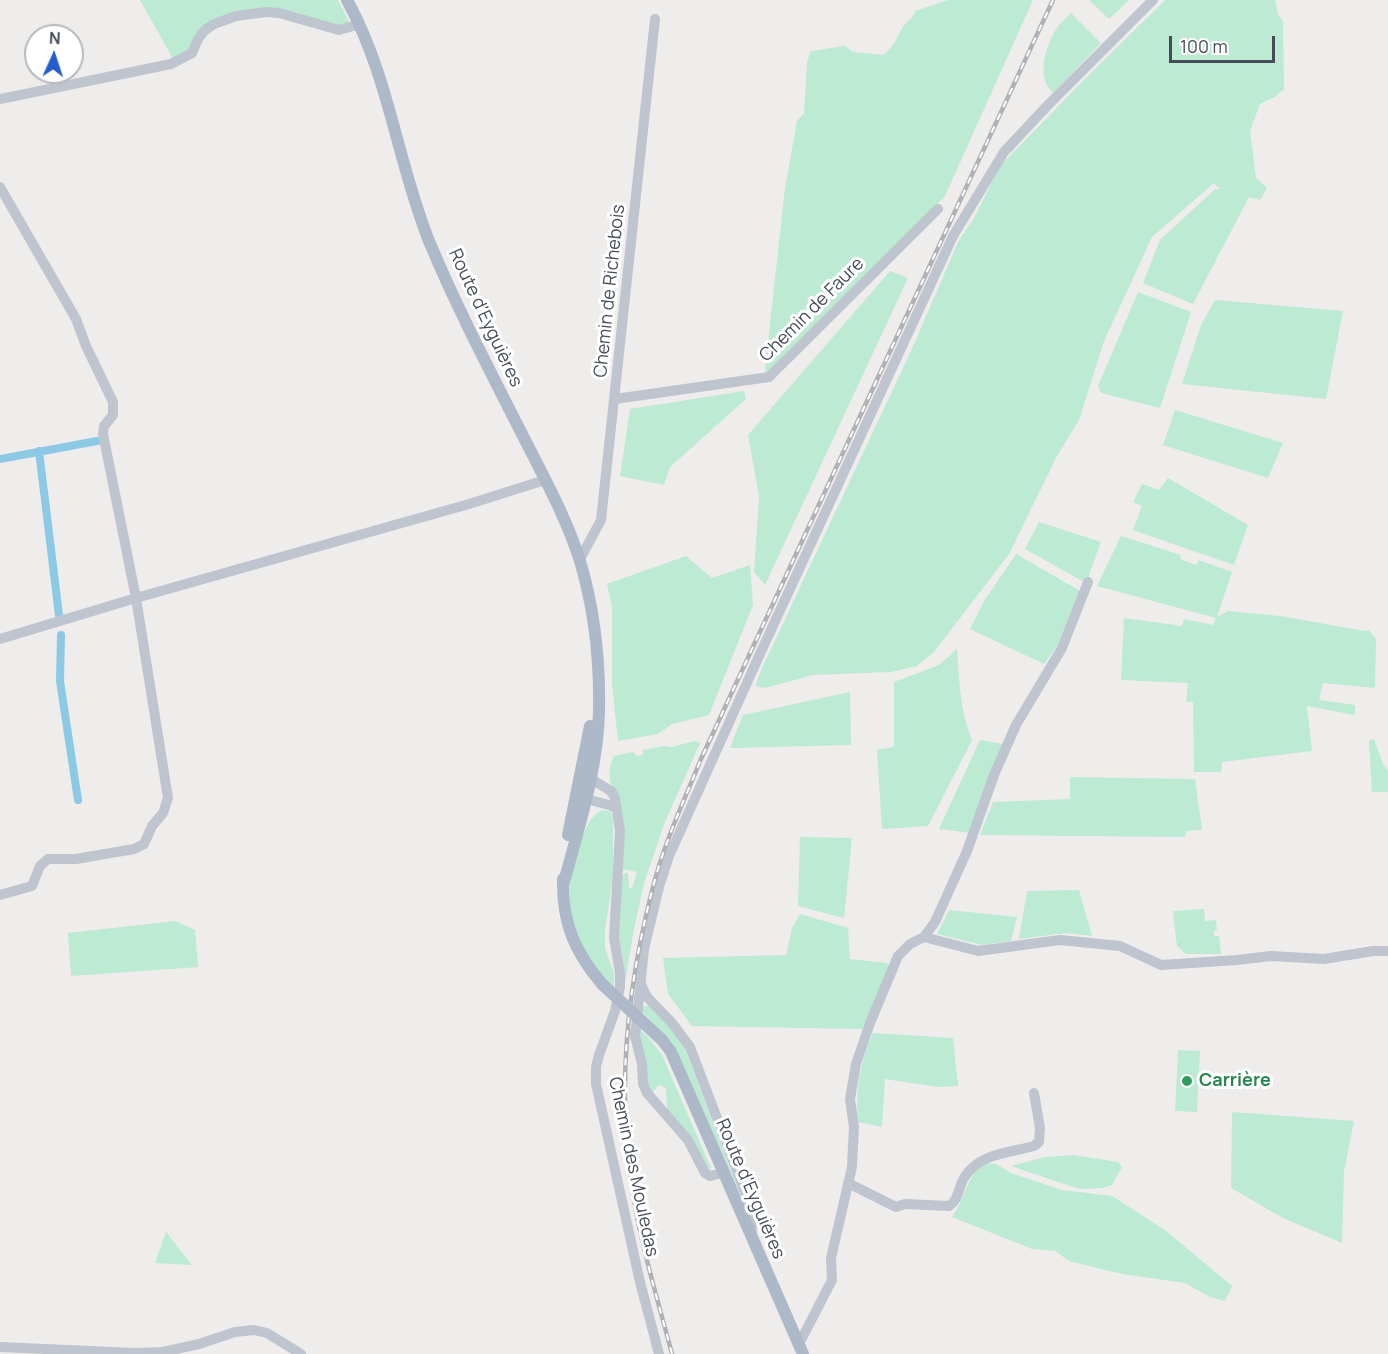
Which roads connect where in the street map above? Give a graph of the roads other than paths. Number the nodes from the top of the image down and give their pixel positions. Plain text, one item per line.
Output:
1 (347, 0) edge
2 (1153, 0) edge
3 (655, 18) dead end
4 (360, 24) junction
5 (0, 99) edge
6 (0, 187) edge
7 (938, 208) dead end
8 (615, 399) junction
9 (545, 480) junction
10 (579, 561) junction
11 (1089, 582) dead end
12 (136, 598) junction
13 (0, 639) edge
14 (595, 647) junction
15 (585, 791) junction
16 (616, 808) junction
17 (0, 896) edge
18 (924, 938) junction
19 (1388, 951) edge
20 (640, 981) junction
21 (1034, 1093) dead end
22 (723, 1173) junction
23 (848, 1183) junction
24 (753, 1241) junction
25 (0, 1347) edge
26 (801, 1349) edge
27 (301, 1354) edge
28 (659, 1354) edge

1 - 4 main road, Route d'Eyguières
2 - 20 street
3 - 8 street, Chemin de Richebois
4 - 5 street
4 - 9 main road, Route d'Eyguières
6 - 12 street
7 - 8 street, Chemin de Faure
8 - 10 street, Chemin de Richebois
9 - 10 main road, Route d'Eyguières
9 - 12 street
10 - 14 main road, Route d'Eyguières
11 - 18 street
12 - 13 street
12 - 17 street
14 - 15 main road, Route d'Eyguières
14 - 15 main road, Route d'Eyguières
15 - 16 street
15 - 16 street, Chemin des Mouledas
15 - 22 main road, Route d'Eyguières, bridge
16 - 28 street, Chemin des Mouledas
18 - 19 street
18 - 23 street
20 - 22 street
20 - 24 street
21 - 23 street
22 - 24 main road, Route d'Eyguières
23 - 26 street
24 - 26 main road, Route d'Eyguières
25 - 27 street

